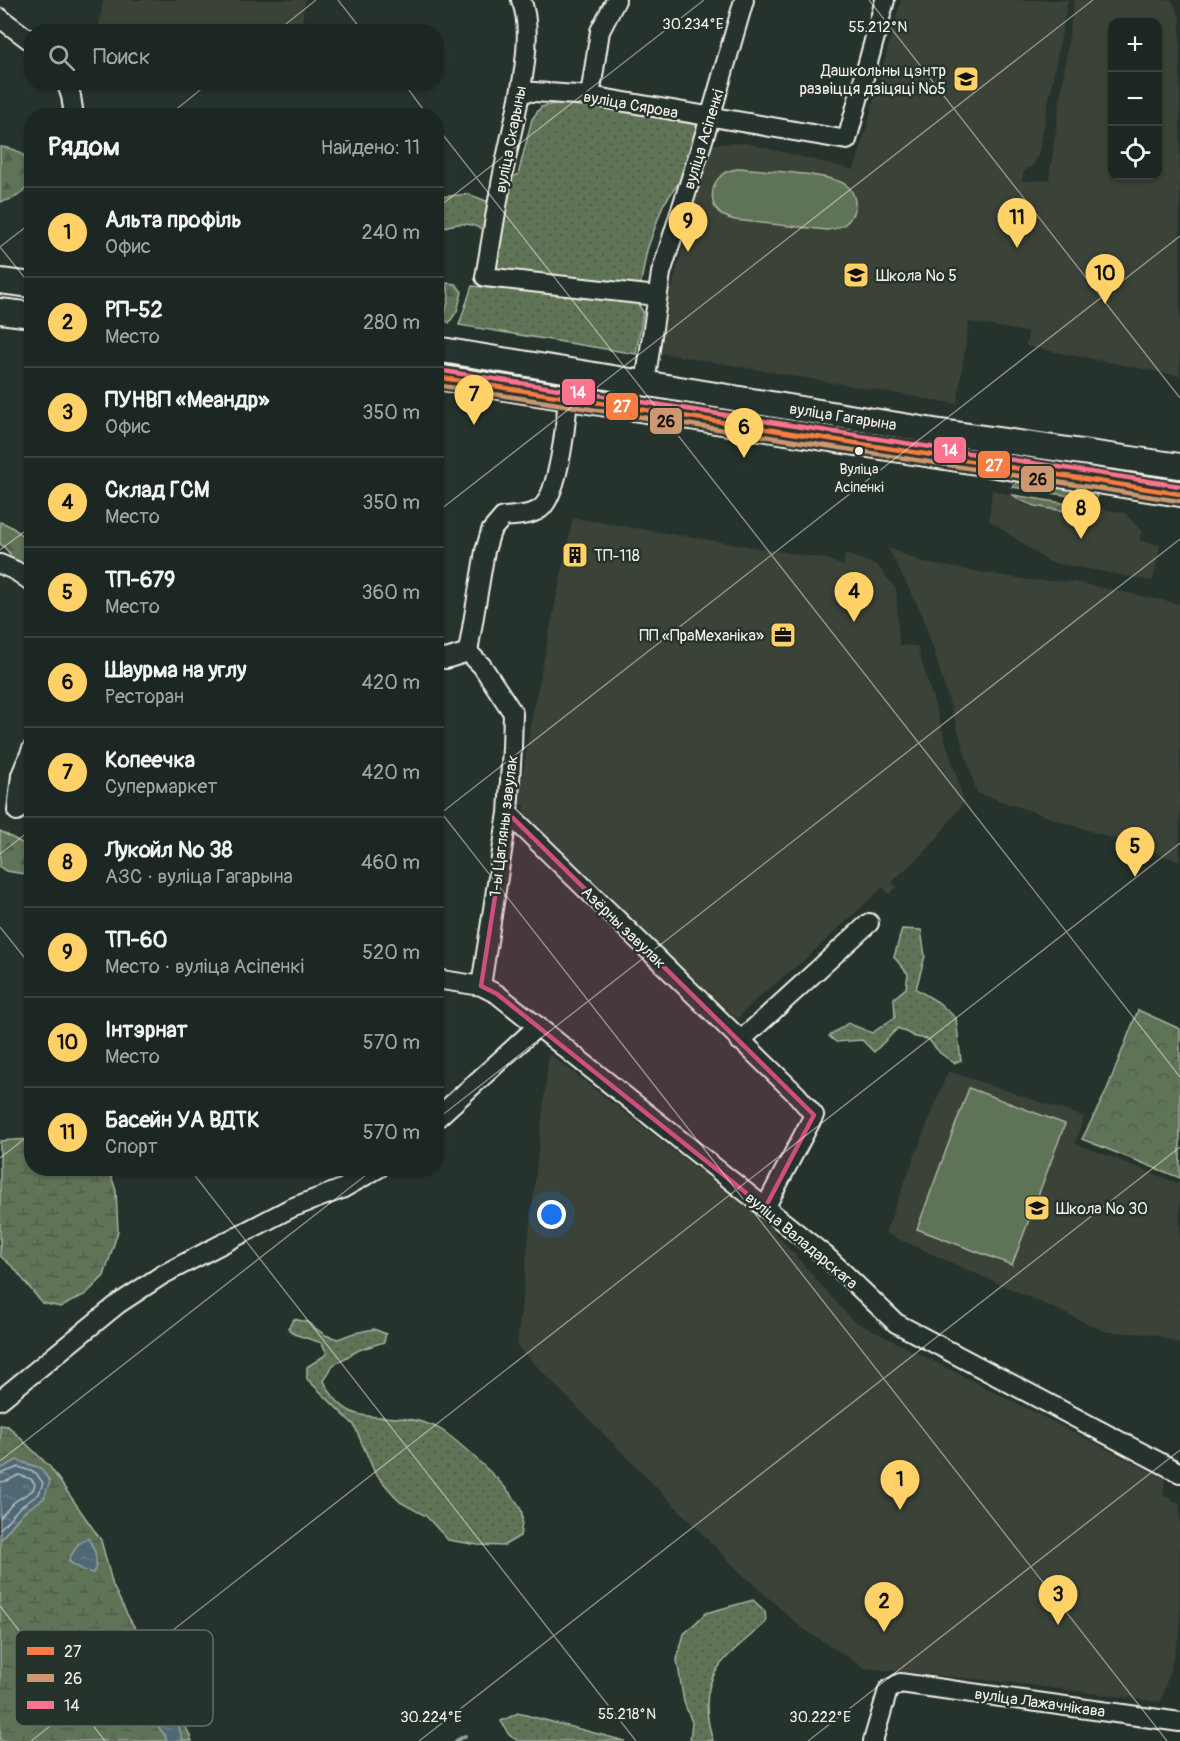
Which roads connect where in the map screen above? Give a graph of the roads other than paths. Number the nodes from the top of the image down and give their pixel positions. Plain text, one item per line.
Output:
1 (520, 0) edge
2 (616, 0) edge
3 (744, 0) edge
4 (885, 0) edge
5 (0, 18) edge
6 (24, 36) edge
7 (69, 90) edge
8 (521, 91) junction
9 (590, 96) junction
10 (73, 108) edge
11 (710, 118) junction
12 (0, 281) edge
13 (24, 284) edge
14 (657, 296) junction
15 (0, 311) edge
16 (24, 314) edge
17 (444, 351) edge
18 (444, 378) edge
19 (645, 384) junction
20 (568, 398) junction
21 (772, 405) junction
22 (768, 429) junction
23 (1180, 466) edge
24 (1180, 494) edge
25 (0, 564) edge
26 (24, 576) edge
27 (468, 652) junction
28 (444, 659) edge
29 (24, 768) edge
30 (17, 812) dead end
31 (508, 813) junction
32 (869, 923) dead end
33 (444, 980) edge
34 (481, 986) junction
35 (538, 1026) junction
36 (740, 1041) junction
37 (444, 1112) edge
38 (366, 1176) edge
39 (765, 1208) junction
40 (0, 1400) edge
41 (1180, 1473) edge
42 (1180, 1722) edge
43 (873, 1741) edge

1 - 8 street, вуліца Скарыны
2 - 9 street
3 - 11 street, вуліца Асіпенкі
4 - 11 street, вуліца Сярова
5 - 6 street
7 - 10 street
8 - 9 street, вуліца Сярова
8 - 14 street, вуліца Скарыны
9 - 11 street, вуліца Сярова
11 - 14 street, вуліца Асіпенкі
12 - 13 main road
14 - 19 street, вуліца Асіпенкі
15 - 16 main road
17 - 19 main road, вуліца Гагарына
18 - 20 main road, вуліца Гагарына
19 - 21 main road, вуліца Гагарына
20 - 22 main road, вуліца Гагарына
20 - 27 street
21 - 22 street
21 - 23 main road, вуліца Гагарына
22 - 24 main road, вуліца Гагарына
25 - 26 street
27 - 28 street
27 - 31 street, 1-ы Цагляны завулак
29 - 30 street
31 - 34 street, 1-ы Цагляны завулак
31 - 36 street, Азёрны завулак
32 - 36 street
33 - 34 street
34 - 35 street, вуліца Валадарскага
35 - 37 street
35 - 39 street, вуліца Валадарскага
36 - 39 street, Азёрны завулак
38 - 40 street
39 - 41 street, вуліца Валадарскага
42 - 43 street, вуліца Лажачнікава

